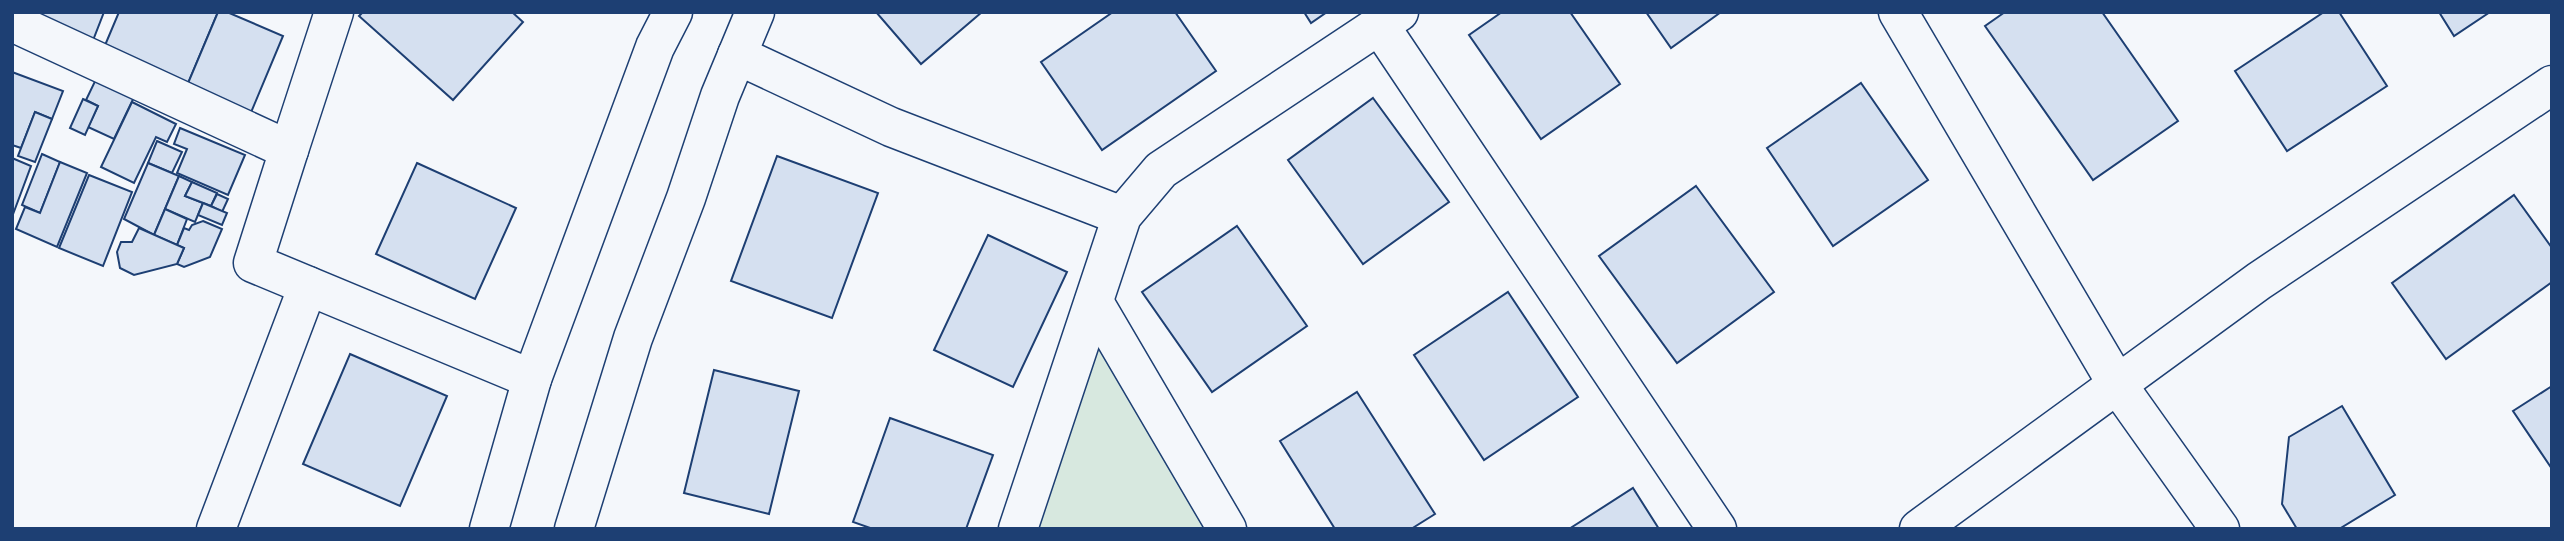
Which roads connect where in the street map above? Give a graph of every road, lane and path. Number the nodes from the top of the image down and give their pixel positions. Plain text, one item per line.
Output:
1 (334, 12) edge
2 (673, 12) edge
3 (755, 12) edge
4 (1898, 12) edge
5 (1390, 19) edge
6 (12, 22) edge
7 (737, 55) junction
8 (2549, 91) edge
9 (289, 150) junction
10 (1122, 216) junction
11 (308, 286) junction
12 (1094, 302) junction
13 (533, 379) junction
14 (2117, 384) junction
15 (216, 529) edge
16 (489, 529) edge
17 (574, 529) edge
18 (1018, 529) edge
19 (1227, 529) edge
20 (1717, 529) edge
21 (1919, 529) edge
22 (2220, 529) edge

1 - 9 street
2 - 13 street
3 - 7 street
4 - 14 street
5 - 10 street
5 - 20 street
6 - 9 street
7 - 10 street
7 - 17 street
8 - 14 street
9 - 11 street
10 - 12 street
11 - 13 street
11 - 15 street
12 - 18 street
12 - 19 street
13 - 16 street
14 - 21 street
14 - 22 street

